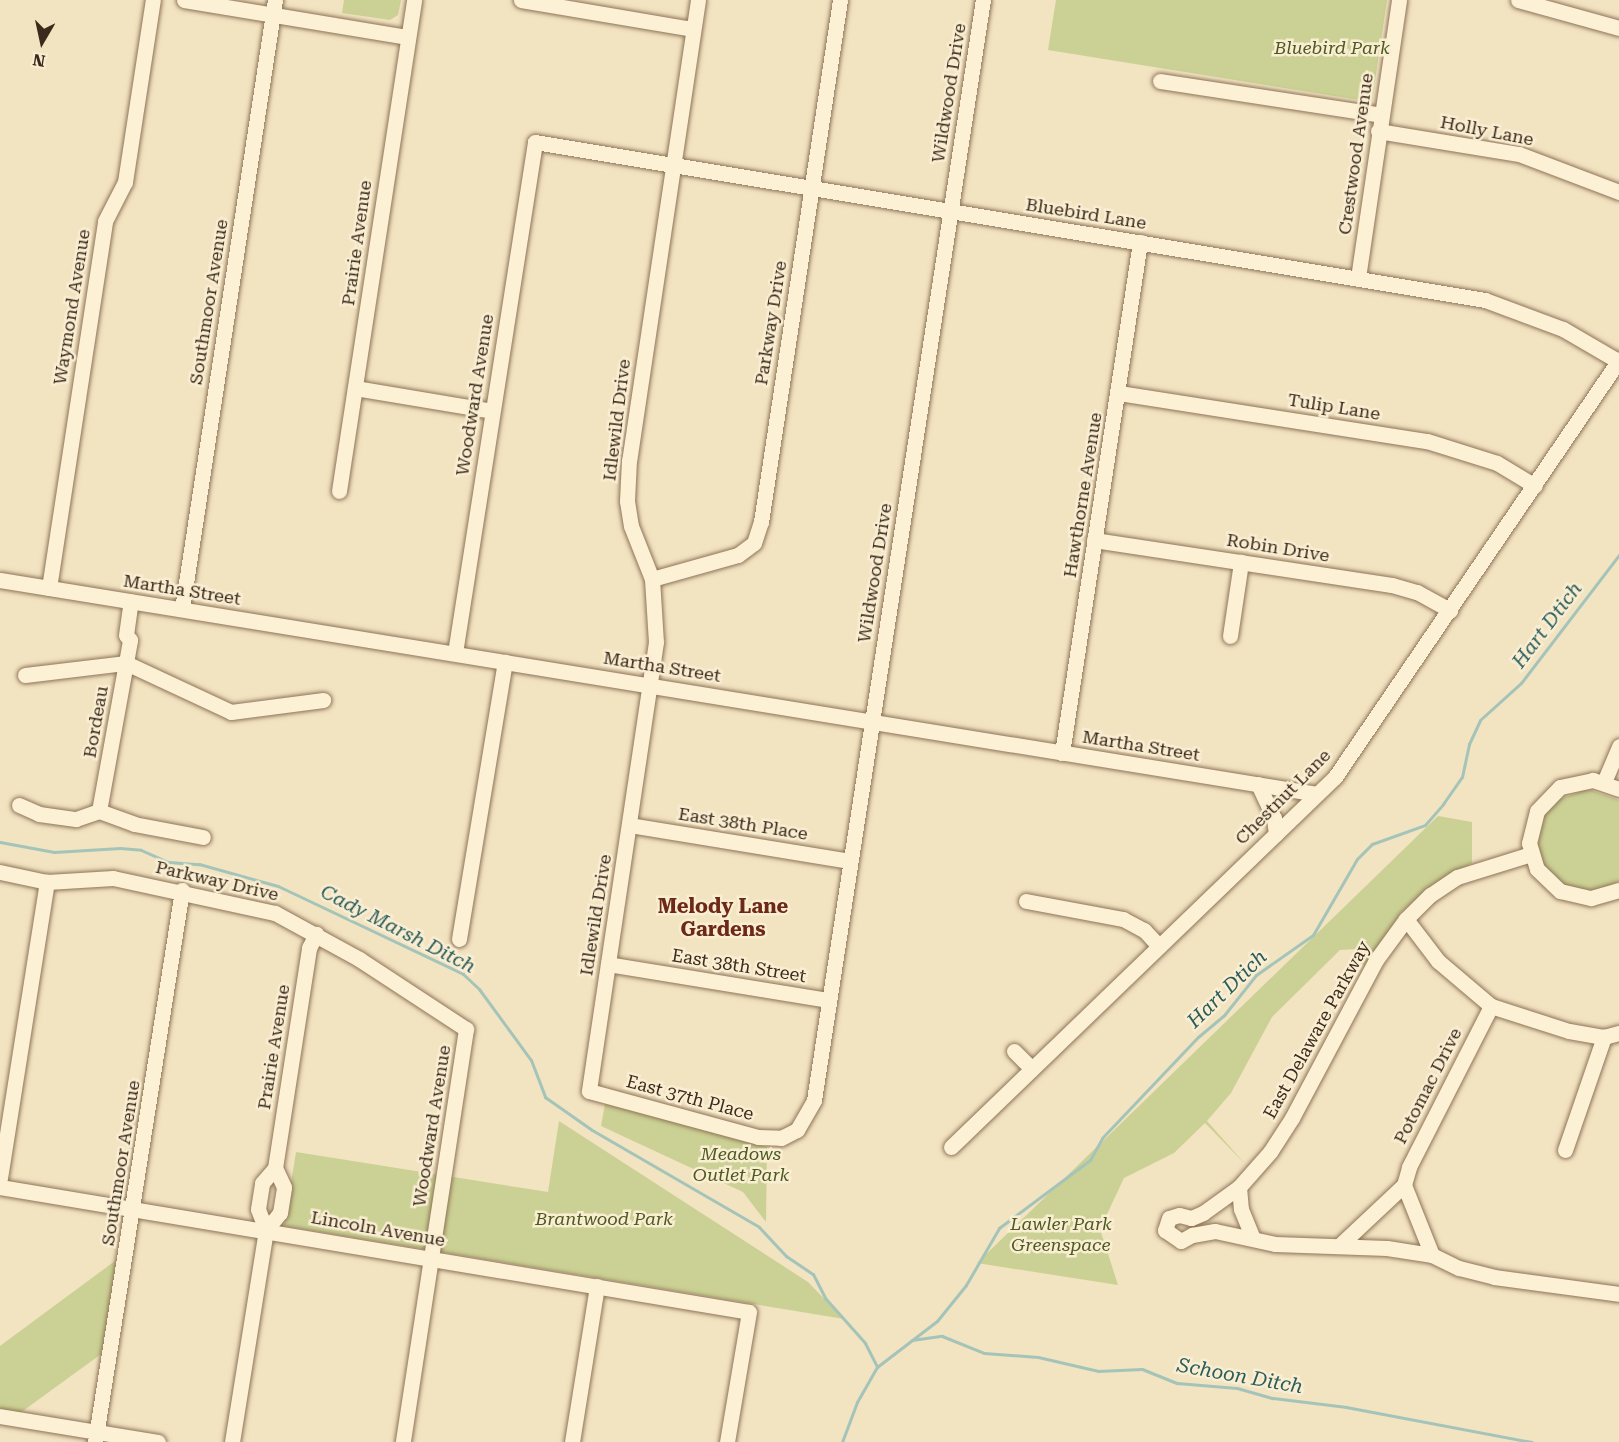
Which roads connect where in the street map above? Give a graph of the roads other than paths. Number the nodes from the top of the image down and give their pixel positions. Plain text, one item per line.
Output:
1 (153, 0) edge
2 (184, 0) edge
3 (414, 0) edge
4 (521, 0) edge
5 (698, 0) edge
6 (840, 0) edge
7 (982, 0) edge
8 (1399, 0) edge
9 (1518, 0) edge
10 (274, 7) edge
11 (1619, 28) edge
12 (693, 29) junction
13 (408, 37) junction
14 (1160, 81) dead end
15 (1381, 115) junction
16 (1378, 131) junction
17 (535, 142) joint
18 (673, 165) junction
19 (811, 189) junction
20 (1619, 192) edge
21 (951, 211) junction
22 (1140, 242) junction
23 (1358, 278) junction
24 (1619, 361) edge
25 (355, 388) junction
26 (1119, 393) junction
27 (492, 411) junction
28 (1535, 486) junction
29 (339, 491) dead end
30 (1094, 540) junction
31 (1241, 562) junction
32 (652, 579) junction
33 (0, 580) edge
34 (49, 588) junction
35 (136, 602) junction
36 (182, 609) junction
37 (1450, 610) junction
38 (1230, 636) dead end
39 (455, 653) junction
40 (505, 662) junction
41 (126, 663) junction
42 (25, 675) dead end
43 (652, 685) junction
44 (323, 700) dead end
45 (872, 721) junction
46 (1619, 746) edge
47 (1062, 753) junction
48 (1604, 782) junction
49 (1258, 784) junction
50 (1619, 789) edge
51 (1317, 794) junction
52 (19, 805) dead end
53 (99, 811) junction
54 (630, 825) junction
55 (1276, 834) junction
56 (203, 837) dead end
57 (1531, 854) junction
58 (850, 861) junction
59 (0, 872) edge
60 (47, 882) junction
61 (182, 890) junction
62 (1619, 890) edge
63 (1026, 901) dead end
64 (1406, 919) junction
65 (316, 934) junction
66 (459, 939) dead end
67 (1159, 946) junction
68 (608, 964) junction
69 (829, 1000) junction
70 (1491, 1006) junction
71 (466, 1029) joint
72 (1611, 1035) edge
73 (1014, 1051) dead end
74 (1032, 1069) junction
75 (589, 1091) joint
76 (781, 1138) joint
77 (951, 1147) dead end
78 (1565, 1150) dead end
79 (275, 1168) junction
80 (0, 1179) edge
81 (1404, 1185) junction
82 (0, 1187) edge
83 (1239, 1187) junction
84 (134, 1209) junction
85 (266, 1230) junction
86 (1252, 1236) junction
87 (1340, 1245) junction
88 (1432, 1255) junction
89 (432, 1258) junction
90 (597, 1286) junction
91 (1619, 1294) edge
92 (0, 1416) edge
93 (96, 1437) edge
94 (158, 1442) edge
95 (232, 1442) edge
96 (403, 1442) edge
97 (572, 1442) edge
98 (727, 1442) edge

1 - 34 street, Waymond Avenue
2 - 10 street
3 - 13 street, Prairie Avenue
4 - 12 street
5 - 12 street, Idlewild Drive
6 - 19 street, Parkway Drive
7 - 21 street, Wildwood Drive
8 - 15 street, Crestwood Avenue
9 - 11 street
10 - 13 street
10 - 36 street, Southmoor Avenue
12 - 18 street, Idlewild Drive
13 - 25 street, Prairie Avenue
14 - 15 street
15 - 16 street, Crestwood Avenue
16 - 20 street, Holly Lane
16 - 23 street, Crestwood Avenue
17 - 18 street, Bluebird Lane
17 - 27 street, Woodward Avenue
18 - 19 street, Bluebird Lane
18 - 32 street, Idlewild Drive
19 - 21 street, Bluebird Lane
19 - 32 street, Parkway Drive
21 - 22 street, Bluebird Lane
21 - 45 street, Wildwood Drive
22 - 23 street, Bluebird Lane
22 - 26 street, Hawthorne Avenue
23 - 24 street, Bluebird Lane
24 - 28 street, Chestnut Lane
25 - 27 street
25 - 29 street, Prairie Avenue
26 - 28 street, Tulip Lane
26 - 30 street, Hawthorne Avenue
27 - 39 street, Woodward Avenue
28 - 37 street, Chestnut Lane
30 - 31 street, Robin Drive
30 - 47 street, Hawthorne Avenue
31 - 37 street, Robin Drive
31 - 38 street
32 - 43 street, Idlewild Drive
33 - 34 street, Martha Street
34 - 35 street, Martha Street
35 - 36 street, Martha Street
35 - 41 street, Bordeau
36 - 39 street, Martha Street
37 - 51 street, Chestnut Lane
39 - 40 street, Martha Street
40 - 43 street, Martha Street
40 - 66 street
41 - 42 street
41 - 44 street
41 - 53 street, Bordeau
43 - 45 street, Martha Street
43 - 54 street, Idlewild Drive
45 - 47 street, Martha Street
45 - 58 street, Wildwood Drive
46 - 48 street
47 - 49 street, Martha Street
48 - 50 street
48 - 57 street
49 - 51 street, Martha Street
49 - 55 street
51 - 55 street, Chestnut Lane
52 - 53 street
53 - 56 street
54 - 58 street, East 38th Place
54 - 68 street, Idlewild Drive
55 - 67 street, Chestnut Lane
57 - 62 street
57 - 64 street, East Delaware Parkway
58 - 69 street, Wildwood Drive
59 - 60 street, Parkway Drive
60 - 61 street, Parkway Drive
60 - 80 street
61 - 65 street, Parkway Drive
61 - 84 street, Southmoor Avenue
63 - 67 street
64 - 70 street
64 - 83 street, East Delaware Parkway
65 - 71 street, Parkway Drive
65 - 79 street, Prairie Avenue
67 - 74 street, Chestnut Lane
68 - 69 street, East 38th Street
68 - 75 street, Idlewild Drive
69 - 76 street, Wildwood Drive
70 - 72 street
70 - 81 street, Potomac Drive
71 - 89 street, Woodward Avenue
72 - 78 street
73 - 74 street
74 - 77 street, Chestnut Lane
75 - 76 street, East 37th Place
79 - 85 street, Prairie Avenue
79 - 85 street, Prairie Avenue
81 - 87 street, Potomac Drive
81 - 88 street
82 - 84 street, Lincoln Avenue
83 - 86 street
83 - 86 street, East Delaware Parkway
84 - 85 street, Lincoln Avenue
84 - 93 street, Southmoor Avenue
85 - 89 street, Lincoln Avenue
85 - 95 street, Prairie Avenue
86 - 87 street
87 - 88 street
88 - 91 street
89 - 90 street, Lincoln Avenue
89 - 96 street, Woodward Avenue
90 - 97 street
90 - 98 street, Lincoln Avenue
92 - 93 street
93 - 94 street

